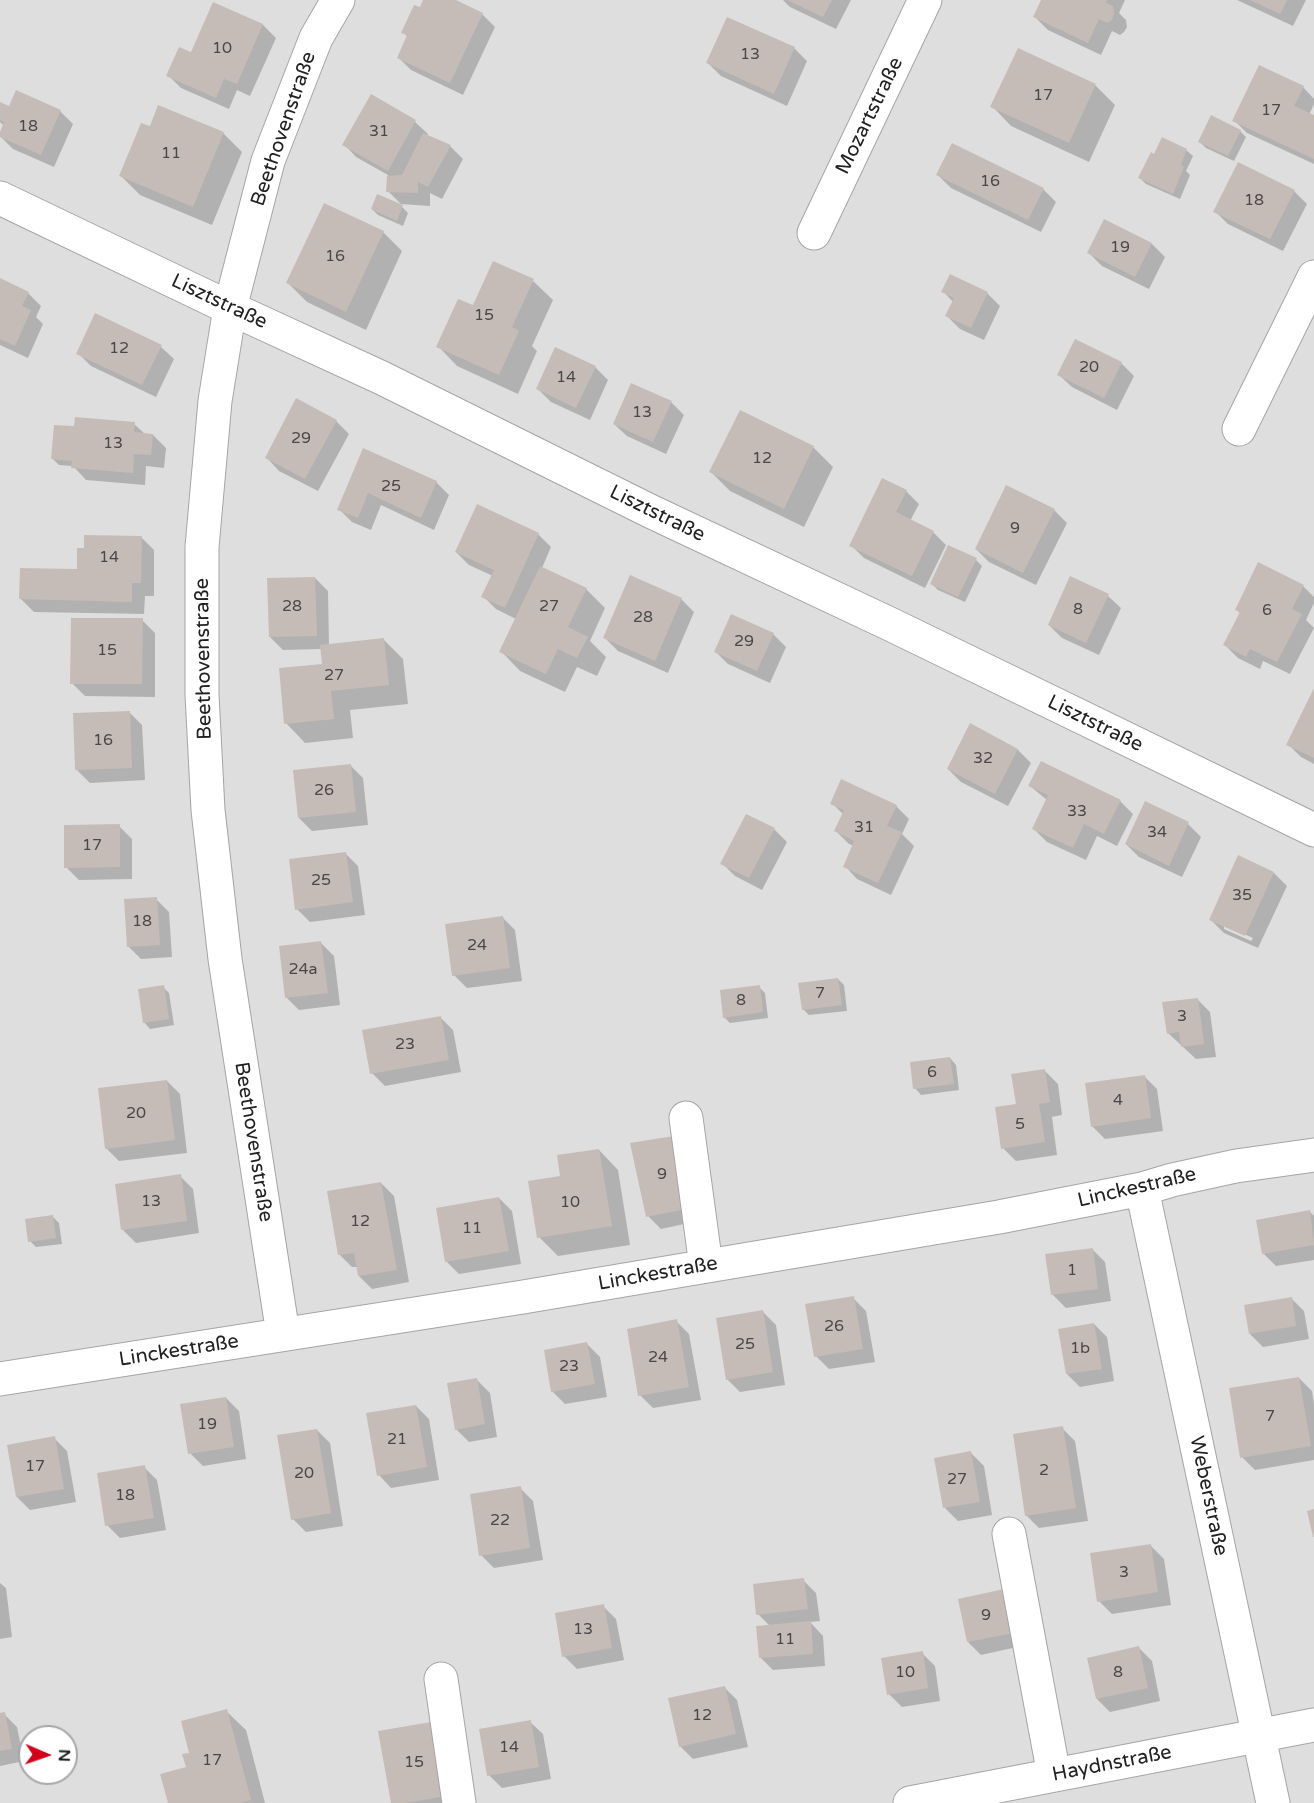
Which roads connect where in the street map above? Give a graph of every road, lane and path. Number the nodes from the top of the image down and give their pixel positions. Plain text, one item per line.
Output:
1 (338, 0) edge
2 (925, 0) edge
3 (0, 198) edge
4 (814, 233) dead end
5 (1314, 277) edge
6 (230, 308) junction
7 (1239, 429) dead end
8 (1314, 830) edge
9 (686, 1118) dead end
10 (1314, 1155) edge
11 (1142, 1189) junction
12 (706, 1266) junction
13 (283, 1334) junction
14 (0, 1379) edge
15 (1009, 1534) dead end
16 (441, 1679) dead end
17 (1314, 1725) edge
18 (1258, 1736) junction
19 (1054, 1775) junction
20 (459, 1803) edge
21 (910, 1803) edge
22 (1273, 1803) edge

1 - 6 street, Beethovenstraße
2 - 4 street, Mozartstraße
3 - 6 street, Lisztstraße
5 - 7 street
6 - 8 street, Lisztstraße
6 - 13 street, Beethovenstraße
9 - 12 street
10 - 11 street, Linckestraße
11 - 12 street, Linckestraße
11 - 18 street, Weberstraße
12 - 13 street, Linckestraße
13 - 14 street, Linckestraße
15 - 19 street
16 - 20 street
17 - 18 street, Haydnstraße
18 - 19 street, Haydnstraße
18 - 22 street, Weberstraße
19 - 21 street, Haydnstraße

